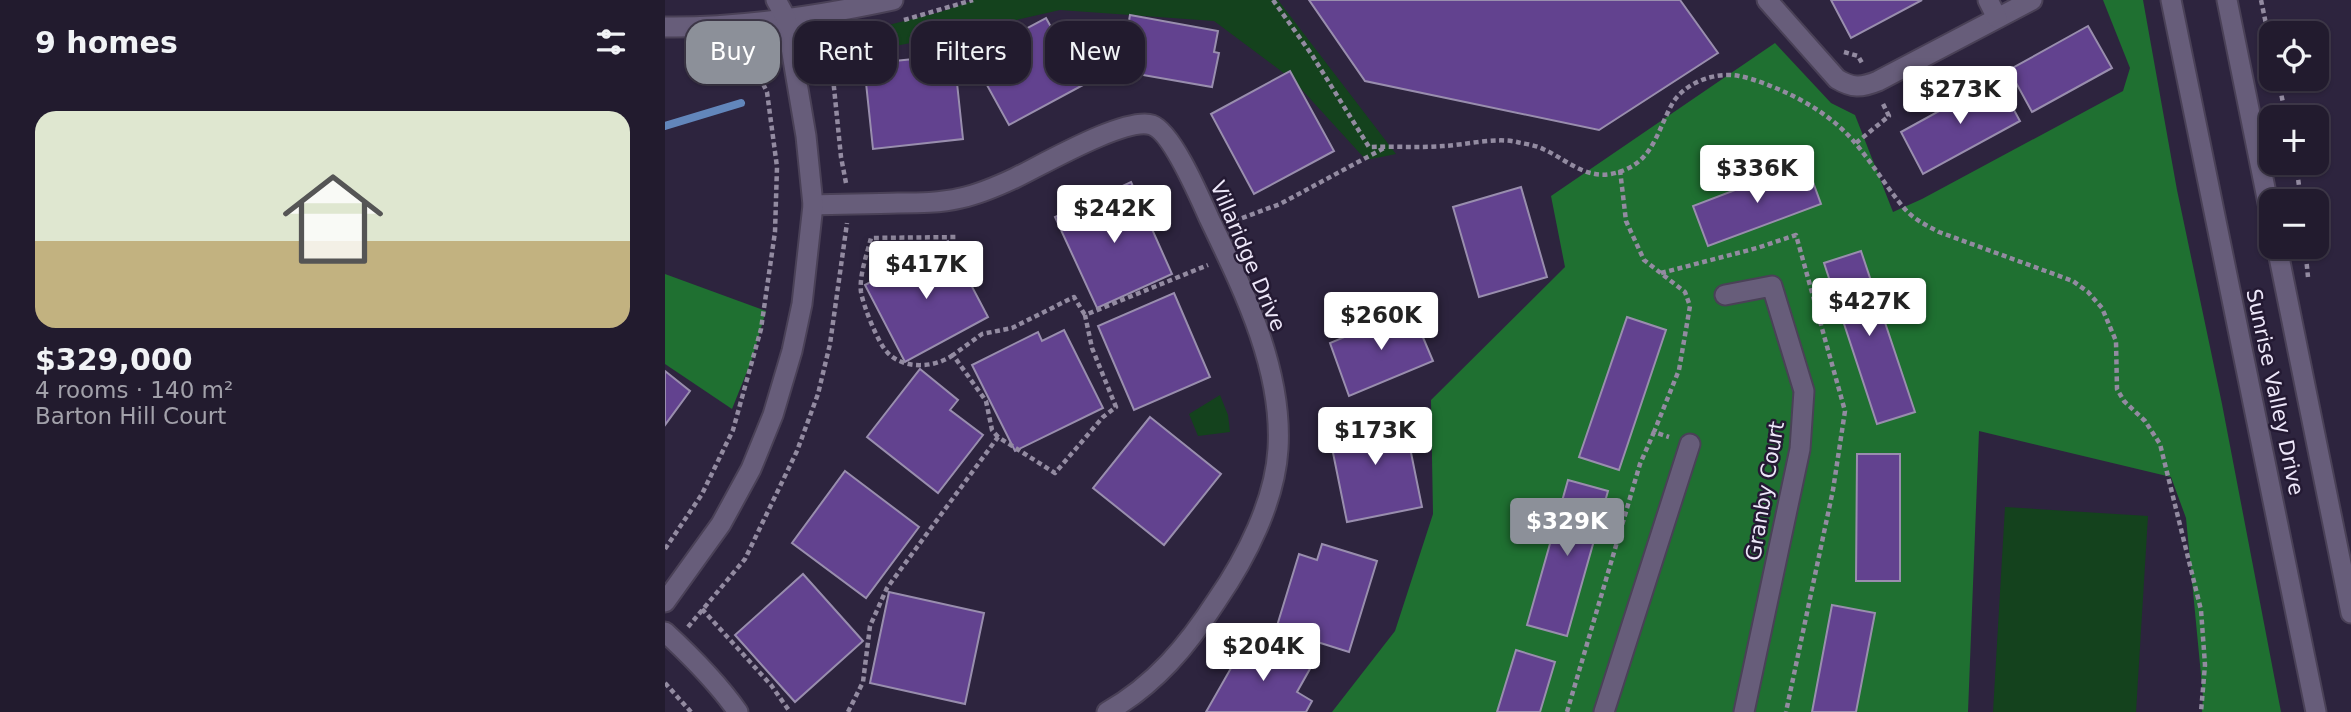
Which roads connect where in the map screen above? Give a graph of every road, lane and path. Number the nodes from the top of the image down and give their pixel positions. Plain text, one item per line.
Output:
1 (776, 0) edge
2 (893, 0) edge
3 (1273, 0) edge
4 (1767, 0) edge
5 (1988, 0) edge
6 (2032, 0) edge
7 (2171, 0) edge
8 (2227, 0) edge
9 (2261, 0) edge
10 (789, 9) edge
11 (1997, 18) junction
12 (2265, 21) edge
13 (665, 27) edge
14 (763, 84) edge
15 (1889, 116) dead end
16 (1856, 143) junction
17 (1387, 146) junction
18 (1620, 170) junction
19 (2265, 189) edge
20 (813, 205) junction
21 (1224, 224) dead end
22 (958, 237) dead end
23 (1710, 259) dead end
24 (2279, 259) edge
25 (1209, 265) dead end
26 (1661, 273) junction
27 (1725, 295) dead end
28 (1085, 315) junction
29 (953, 355) junction
30 (1654, 432) junction
31 (998, 438) junction
32 (1690, 444) joint
33 (665, 549) edge
34 (665, 602) edge
35 (702, 609) dead end
36 (2351, 613) edge
37 (665, 632) edge
38 (665, 683) edge
39 (691, 712) edge
40 (738, 712) edge
41 (790, 712) edge
42 (848, 712) edge
43 (1107, 712) edge
44 (1567, 712) edge
45 (1604, 712) edge
46 (1745, 712) edge
47 (2200, 712) edge
48 (2316, 712) edge

1 - 10 street
2 - 10 street
3 - 17 path
4 - 11 street
5 - 11 street
6 - 11 street
7 - 48 street, Sunrise Valley Drive
8 - 19 street
9 - 12 path
10 - 13 street
10 - 20 street
14 - 33 path
15 - 16 path
16 - 18 path
16 - 47 path
17 - 18 path
17 - 21 path
18 - 26 path
20 - 34 street
20 - 43 street, Villaridge Drive
22 - 29 path
23 - 26 path
24 - 36 street, Sunrise Valley Drive
25 - 28 path
26 - 30 path
27 - 46 street, Granby Court
28 - 29 path
28 - 31 path
29 - 31 path
30 - 32 path
30 - 44 path
31 - 42 path
32 - 45 street
35 - 41 path
37 - 40 street
38 - 39 path

